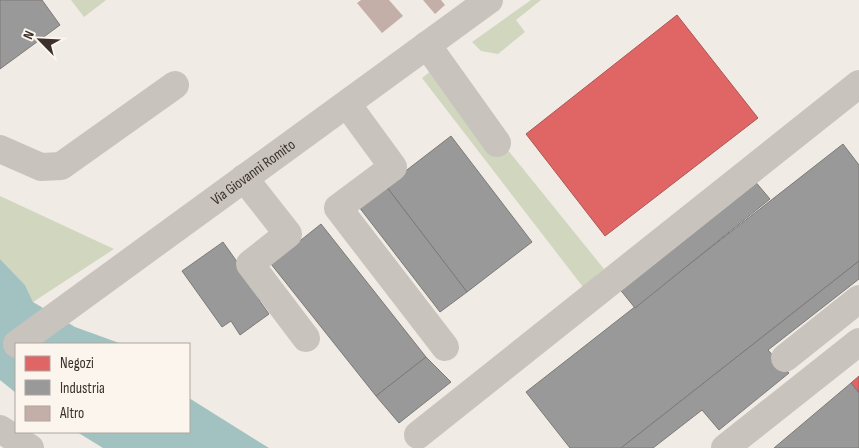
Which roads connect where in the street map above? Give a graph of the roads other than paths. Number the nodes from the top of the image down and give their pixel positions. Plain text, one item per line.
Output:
1 (484, 1) edge
2 (426, 46) junction
3 (859, 84) edge
4 (175, 85) dead end
5 (347, 104) junction
6 (497, 143) dead end
7 (0, 149) edge
8 (244, 178) junction
9 (859, 300) edge
10 (306, 338) dead end
11 (859, 342) edge
12 (20, 343) edge
13 (15, 346) edge
14 (445, 346) dead end
15 (0, 357) edge
16 (786, 358) dead end
17 (0, 429) edge
18 (418, 435) dead end
19 (30, 448) edge
20 (725, 448) edge

1 - 2 street, Via Giovanni Romito
2 - 5 street, Via Giovanni Romito
2 - 6 street
3 - 18 street
4 - 7 street
5 - 8 street, Via Giovanni Romito
5 - 14 street
8 - 10 street
8 - 12 street, Via Giovanni Romito
9 - 16 street
11 - 20 street
13 - 15 street, Via Giovanni Romito
17 - 19 street

